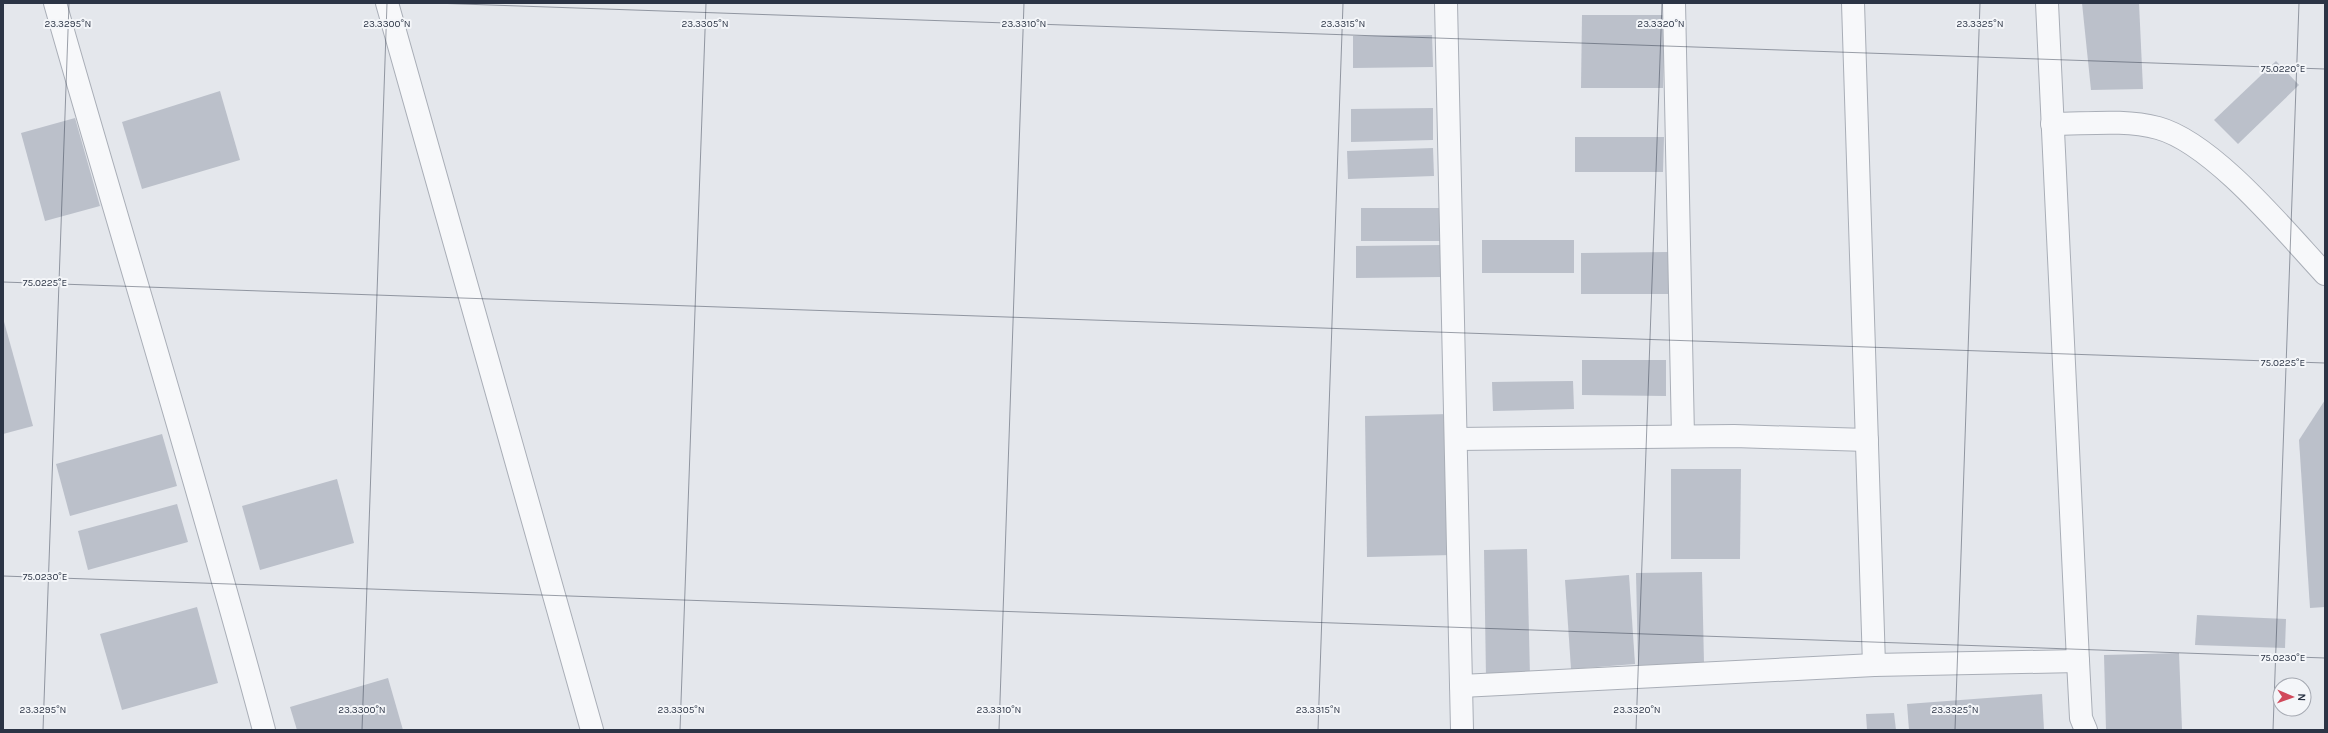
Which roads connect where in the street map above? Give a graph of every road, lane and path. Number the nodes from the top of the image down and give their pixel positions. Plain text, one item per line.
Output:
1 (55, 3) edge
2 (387, 3) edge
3 (1446, 3) edge
4 (1674, 3) edge
5 (1853, 3) edge
6 (2047, 3) edge
7 (2052, 124) junction
8 (2325, 274) edge
9 (1684, 436) junction
10 (1456, 440) junction
11 (1867, 440) junction
12 (2078, 661) junction
13 (1874, 665) junction
14 (1461, 686) junction
15 (264, 730) edge
16 (592, 730) edge
17 (1462, 730) edge
18 (2086, 730) edge

1 - 15 street
2 - 16 street
3 - 10 street
4 - 9 street
5 - 11 street
6 - 7 street
7 - 8 street
7 - 12 street
9 - 10 street
9 - 11 street
10 - 14 street
11 - 13 street
12 - 13 street
12 - 18 street
13 - 14 street
14 - 17 street

